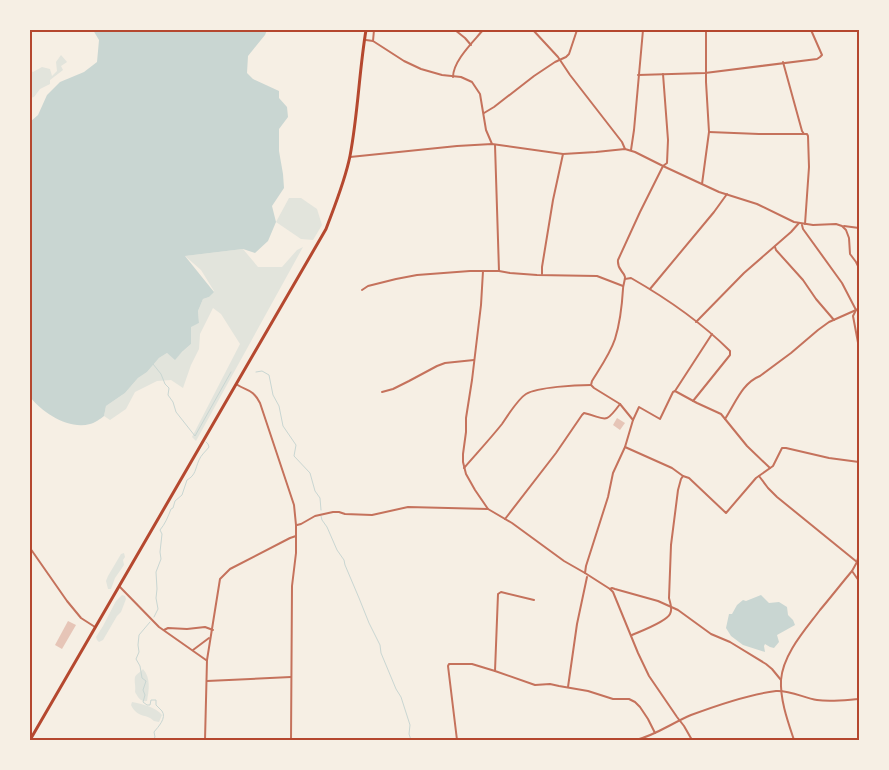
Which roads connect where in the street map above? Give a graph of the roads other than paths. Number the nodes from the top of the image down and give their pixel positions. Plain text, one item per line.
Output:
1 (366, 30) edge
2 (374, 30) edge
3 (455, 30) edge
4 (483, 30) edge
5 (533, 30) edge
6 (577, 30) edge
7 (643, 30) edge
8 (706, 30) edge
9 (811, 30) edge
10 (364, 40) junction
11 (373, 41) junction
12 (471, 44) junction
13 (559, 60) junction
14 (784, 62) junction
15 (705, 73) junction
16 (663, 74) junction
17 (638, 75) junction
18 (453, 77) junction
19 (484, 113) junction
20 (709, 132) junction
21 (804, 134) junction
22 (493, 144) junction
23 (626, 149) junction
24 (631, 150) junction
25 (563, 154) junction
26 (350, 157) junction
27 (664, 166) junction
28 (702, 185) junction
29 (727, 194) junction
30 (802, 224) junction
31 (842, 226) junction
32 (859, 228) edge
33 (775, 247) junction
34 (859, 268) edge
35 (483, 271) junction
36 (498, 271) junction
37 (542, 274) junction
38 (625, 279) junction
39 (623, 286) junction
40 (362, 290) dead end
41 (649, 290) junction
42 (857, 309) edge
43 (834, 320) junction
44 (696, 322) junction
45 (712, 334) junction
46 (859, 348) edge
47 (474, 360) junction
48 (236, 384) junction
49 (591, 385) junction
50 (675, 391) junction
51 (382, 392) dead end
52 (693, 401) junction
53 (620, 404) junction
54 (725, 419) junction
55 (633, 420) junction
56 (625, 447) junction
57 (859, 462) edge
58 (464, 468) junction
59 (770, 468) junction
60 (683, 476) junction
61 (759, 476) junction
62 (488, 509) junction
63 (505, 519) junction
64 (296, 525) junction
65 (296, 536) junction
66 (30, 548) edge
67 (859, 554) edge
68 (857, 562) junction
69 (852, 571) junction
70 (585, 573) junction
71 (588, 576) junction
72 (859, 581) edge
73 (119, 586) junction
74 (610, 589) junction
75 (534, 600) dead end
76 (671, 606) junction
77 (95, 627) junction
78 (164, 630) junction
79 (212, 630) junction
80 (632, 635) junction
81 (210, 638) junction
82 (193, 650) junction
83 (207, 660) junction
84 (495, 671) junction
85 (291, 677) junction
86 (781, 680) junction
87 (207, 681) junction
88 (568, 687) junction
89 (782, 691) junction
90 (859, 700) edge
91 (680, 721) junction
92 (655, 734) junction
93 (30, 740) edge
94 (205, 740) edge
95 (291, 740) edge
96 (457, 740) edge
97 (636, 740) edge
98 (692, 740) edge
99 (794, 740) edge

1 - 10 main road
2 - 11 street
3 - 12 street
4 - 12 street
5 - 13 street
6 - 13 street
7 - 17 street
8 - 15 street
9 - 14 street
10 - 11 street
10 - 26 main road
11 - 18 street
12 - 18 street
13 - 19 street
13 - 23 street
14 - 15 street
14 - 21 street
15 - 16 street
15 - 20 street
16 - 17 street
16 - 27 street
17 - 24 street
18 - 19 street
19 - 22 street
20 - 21 street
20 - 28 street
21 - 30 street
22 - 25 street
22 - 26 street
22 - 36 street
23 - 24 street
23 - 25 street
24 - 27 street
25 - 37 street
26 - 48 main road
27 - 28 street
27 - 38 street
28 - 29 street
29 - 30 street
29 - 41 street
30 - 31 street
30 - 33 street
30 - 42 street
31 - 32 street
31 - 34 street
33 - 43 street
33 - 44 street
35 - 36 street
35 - 40 street
35 - 47 street
36 - 37 street
37 - 39 street
38 - 39 street
38 - 41 street
39 - 49 street
41 - 44 street
42 - 43 street
42 - 46 street
43 - 54 street
44 - 45 street
45 - 50 street
45 - 52 street
47 - 51 street
47 - 58 street
48 - 64 street
48 - 73 main road
49 - 53 street
49 - 58 street
50 - 52 street
50 - 55 street
52 - 54 street
53 - 55 street
53 - 63 street
54 - 59 street
55 - 56 street
56 - 60 street
56 - 70 street
57 - 59 street
58 - 62 street
59 - 61 street
60 - 61 street
60 - 76 street
61 - 68 street
62 - 63 street
62 - 64 street
63 - 70 street
64 - 65 street
65 - 79 street
65 - 85 street
66 - 77 street
67 - 68 street
68 - 69 street
69 - 72 street
69 - 86 street
70 - 71 street
71 - 74 street
71 - 88 street
73 - 77 main road
73 - 78 street
74 - 76 street
74 - 80 street
75 - 84 street
76 - 80 street
76 - 86 street
77 - 93 main road
78 - 79 street
78 - 82 street
79 - 81 street
80 - 91 street
81 - 82 street
81 - 83 street
82 - 83 street
83 - 87 street
84 - 88 street
84 - 96 street
85 - 87 street
85 - 95 street
86 - 89 street
87 - 94 street
88 - 92 street
89 - 90 street
89 - 91 street
89 - 99 street
91 - 92 street
91 - 98 street
92 - 97 street

